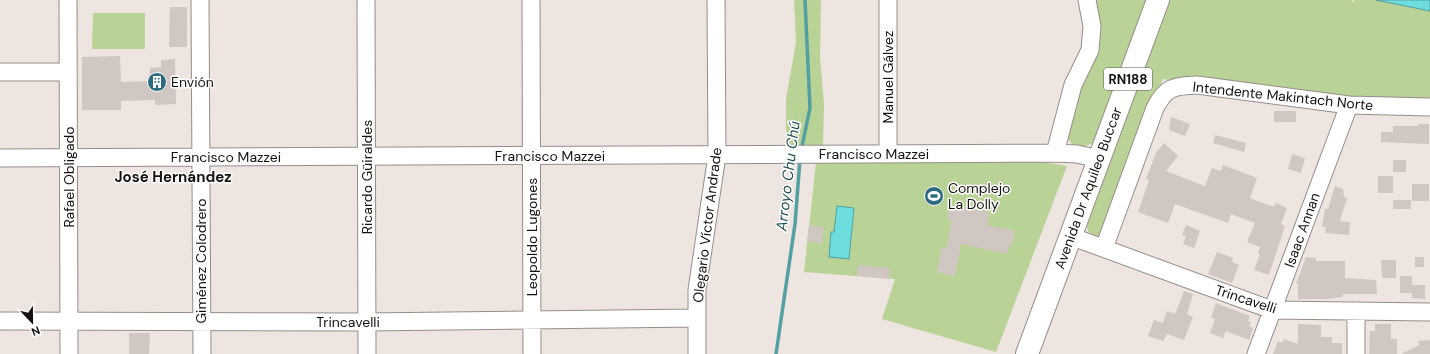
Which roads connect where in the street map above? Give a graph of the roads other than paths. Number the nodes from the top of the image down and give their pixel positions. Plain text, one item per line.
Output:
1 (68, 0) edge
2 (200, 0) edge
3 (366, 0) edge
4 (531, 0) edge
5 (716, 0) edge
6 (888, 0) edge
7 (1087, 0) edge
8 (1158, 0) edge
9 (0, 72) edge
10 (68, 72) junction
11 (1348, 105) junction
12 (1430, 107) edge
13 (1055, 153) junction
14 (888, 154) junction
15 (717, 155) junction
16 (532, 156) junction
17 (201, 157) junction
18 (367, 157) junction
19 (0, 158) edge
20 (68, 158) junction
21 (1099, 159) junction
22 (1070, 236) junction
23 (1104, 248) junction
24 (1272, 310) junction
25 (1356, 311) junction
26 (1430, 312) edge
27 (697, 318) junction
28 (0, 321) edge
29 (69, 321) junction
30 (202, 321) junction
31 (532, 321) junction
32 (367, 322) junction
33 (69, 354) edge
34 (202, 354) edge
35 (367, 354) edge
36 (532, 354) edge
37 (697, 354) edge
38 (1028, 354) edge
39 (1256, 354) edge
40 (1356, 354) edge

1 - 10 street, Rafael Obligado
2 - 17 street, Giménez Colodrero
3 - 18 street, Ricardo Güiraldes
4 - 16 street, Leopoldo Lugones
5 - 15 street, Olegario Víctor Andrade
6 - 14 street, Manuel Gálvez
7 - 13 street
8 - 21 highway, Avenida Dr Aquileo Buccar / RN188
9 - 10 street
10 - 20 street, Rafael Obligado
11 - 12 street, Intendente Makintach Norte
11 - 23 street, Intendente Makintach Norte
11 - 24 street, Isaac Annan
13 - 14 street, Francisco Mazzei
13 - 21 street, Francisco Mazzei
14 - 15 street, Francisco Mazzei
15 - 16 street, Francisco Mazzei
15 - 27 street, Olegario Víctor Andrade
16 - 18 street, Francisco Mazzei
16 - 31 street, Leopoldo Lugones
17 - 18 street, Francisco Mazzei
17 - 20 street, Francisco Mazzei
17 - 30 street, Giménez Colodrero
18 - 32 street, Ricardo Güiraldes
19 - 20 street, Francisco Mazzei
20 - 29 street, Rafael Obligado
21 - 22 highway, Avenida Dr Aquileo Buccar / RN188
22 - 23 street, Trincavelli
22 - 38 highway, Avenida Dr Aquileo Buccar / RN188
23 - 24 street, Trincavelli
24 - 25 street, Trincavelli
24 - 39 street, Isaac Annan
25 - 26 street, Trincavelli
25 - 40 street
27 - 31 street, Trincavelli
27 - 37 street, Olegario Víctor Andrade
28 - 29 street, Trincavelli
29 - 30 street, Trincavelli
29 - 33 street, Rafael Obligado
30 - 32 street, Trincavelli
30 - 34 street, Giménez Colodrero
31 - 32 street, Trincavelli
31 - 36 street, Leopoldo Lugones
32 - 35 street, Ricardo Güiraldes

